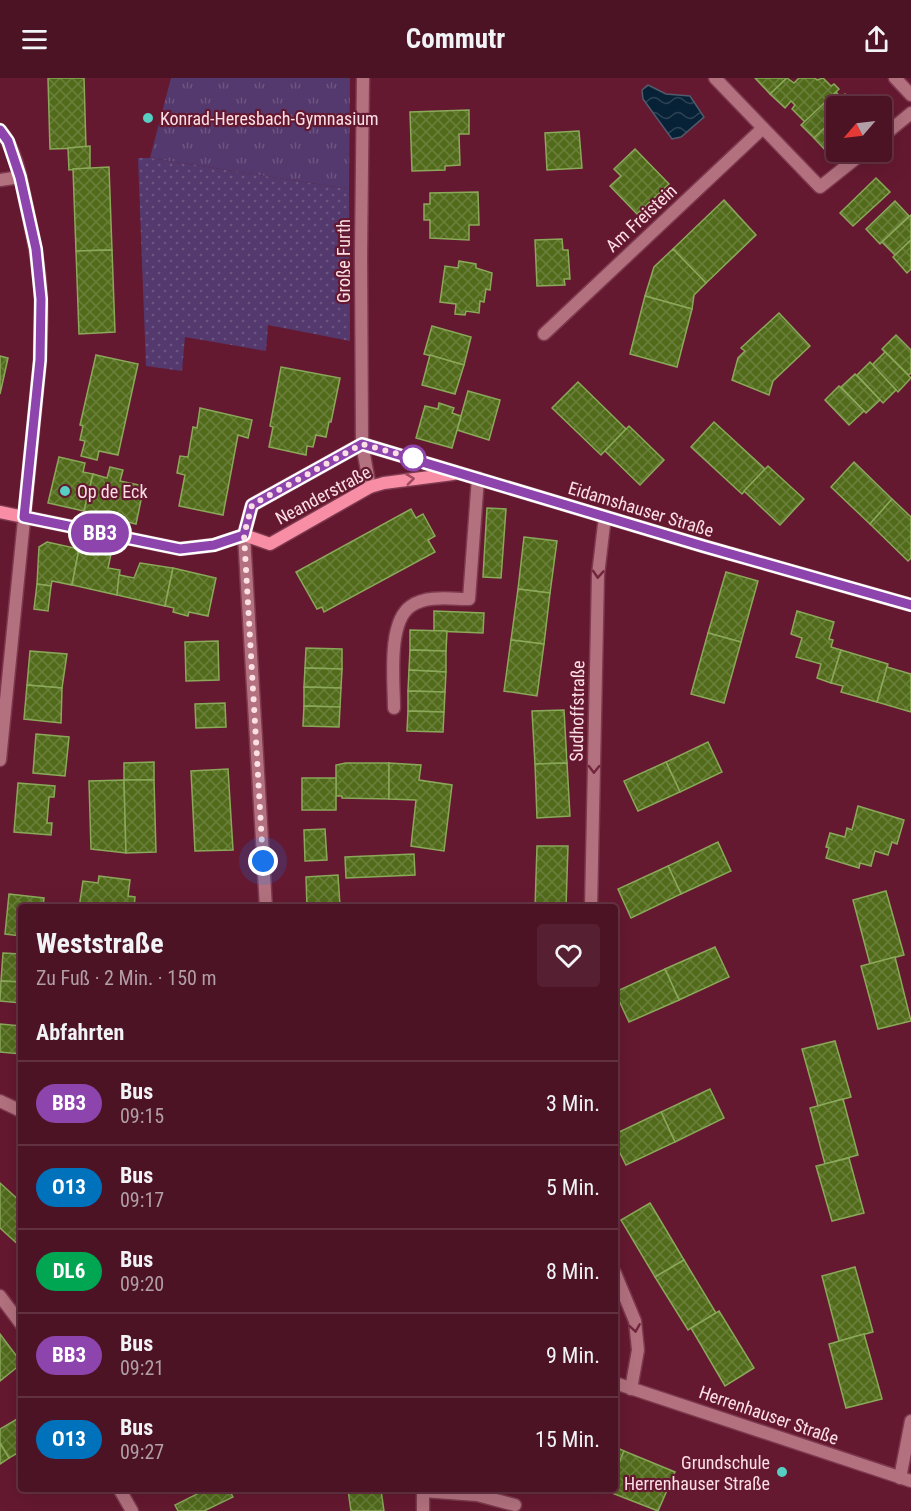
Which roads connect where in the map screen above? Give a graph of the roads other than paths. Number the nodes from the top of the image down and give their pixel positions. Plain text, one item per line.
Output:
1 (363, 78) edge
2 (715, 78) edge
3 (895, 78) edge
4 (911, 95) edge
5 (911, 113) edge
6 (763, 128) junction
7 (892, 129) edge
8 (0, 130) edge
9 (852, 162) edge
10 (20, 177) junction
11 (0, 180) edge
12 (544, 334) dead end
13 (362, 444) junction
14 (457, 473) junction
15 (478, 478) junction
16 (370, 487) junction
17 (0, 512) edge
18 (605, 516) junction
19 (24, 517) junction
20 (244, 535) junction
21 (911, 605) edge
22 (394, 708) dead end
23 (0, 760) edge
24 (266, 904) edge
25 (591, 904) edge
26 (0, 1101) edge
27 (18, 1110) edge
28 (618, 1280) edge
29 (0, 1296) edge
30 (18, 1320) edge
31 (618, 1384) edge
32 (631, 1389) junction
33 (911, 1421) edge
34 (905, 1480) edge
35 (121, 1492) edge
36 (423, 1492) edge
37 (445, 1492) edge
38 (515, 1505) dead end
39 (132, 1511) edge
40 (423, 1511) edge

1 - 13 street, Große Furth
2 - 6 street
3 - 4 street
5 - 7 street
6 - 9 street
6 - 12 street, Am Freistein
8 - 10 street
10 - 11 street
10 - 19 street
13 - 14 street, Eidamshauser Straße
13 - 16 street, Große Furth
13 - 20 street, Neanderstraße
14 - 15 street, Eidamshauser Straße
16 -> 14 street, Neanderstraße
15 - 18 street, Eidamshauser Straße
15 - 22 street
16 - 20 street, Neanderstraße
17 - 19 street
18 - 21 street, Eidamshauser Straße
18 -> 25 street, Sudhoffstraße
19 - 20 street
19 - 23 street
20 - 24 street
26 - 27 street
28 -> 32 street
29 - 30 street
31 - 32 street, Herrenhauser Straße
32 - 34 street, Herrenhauser Straße
33 - 34 street
35 - 39 street
36 - 40 street
37 - 38 street

